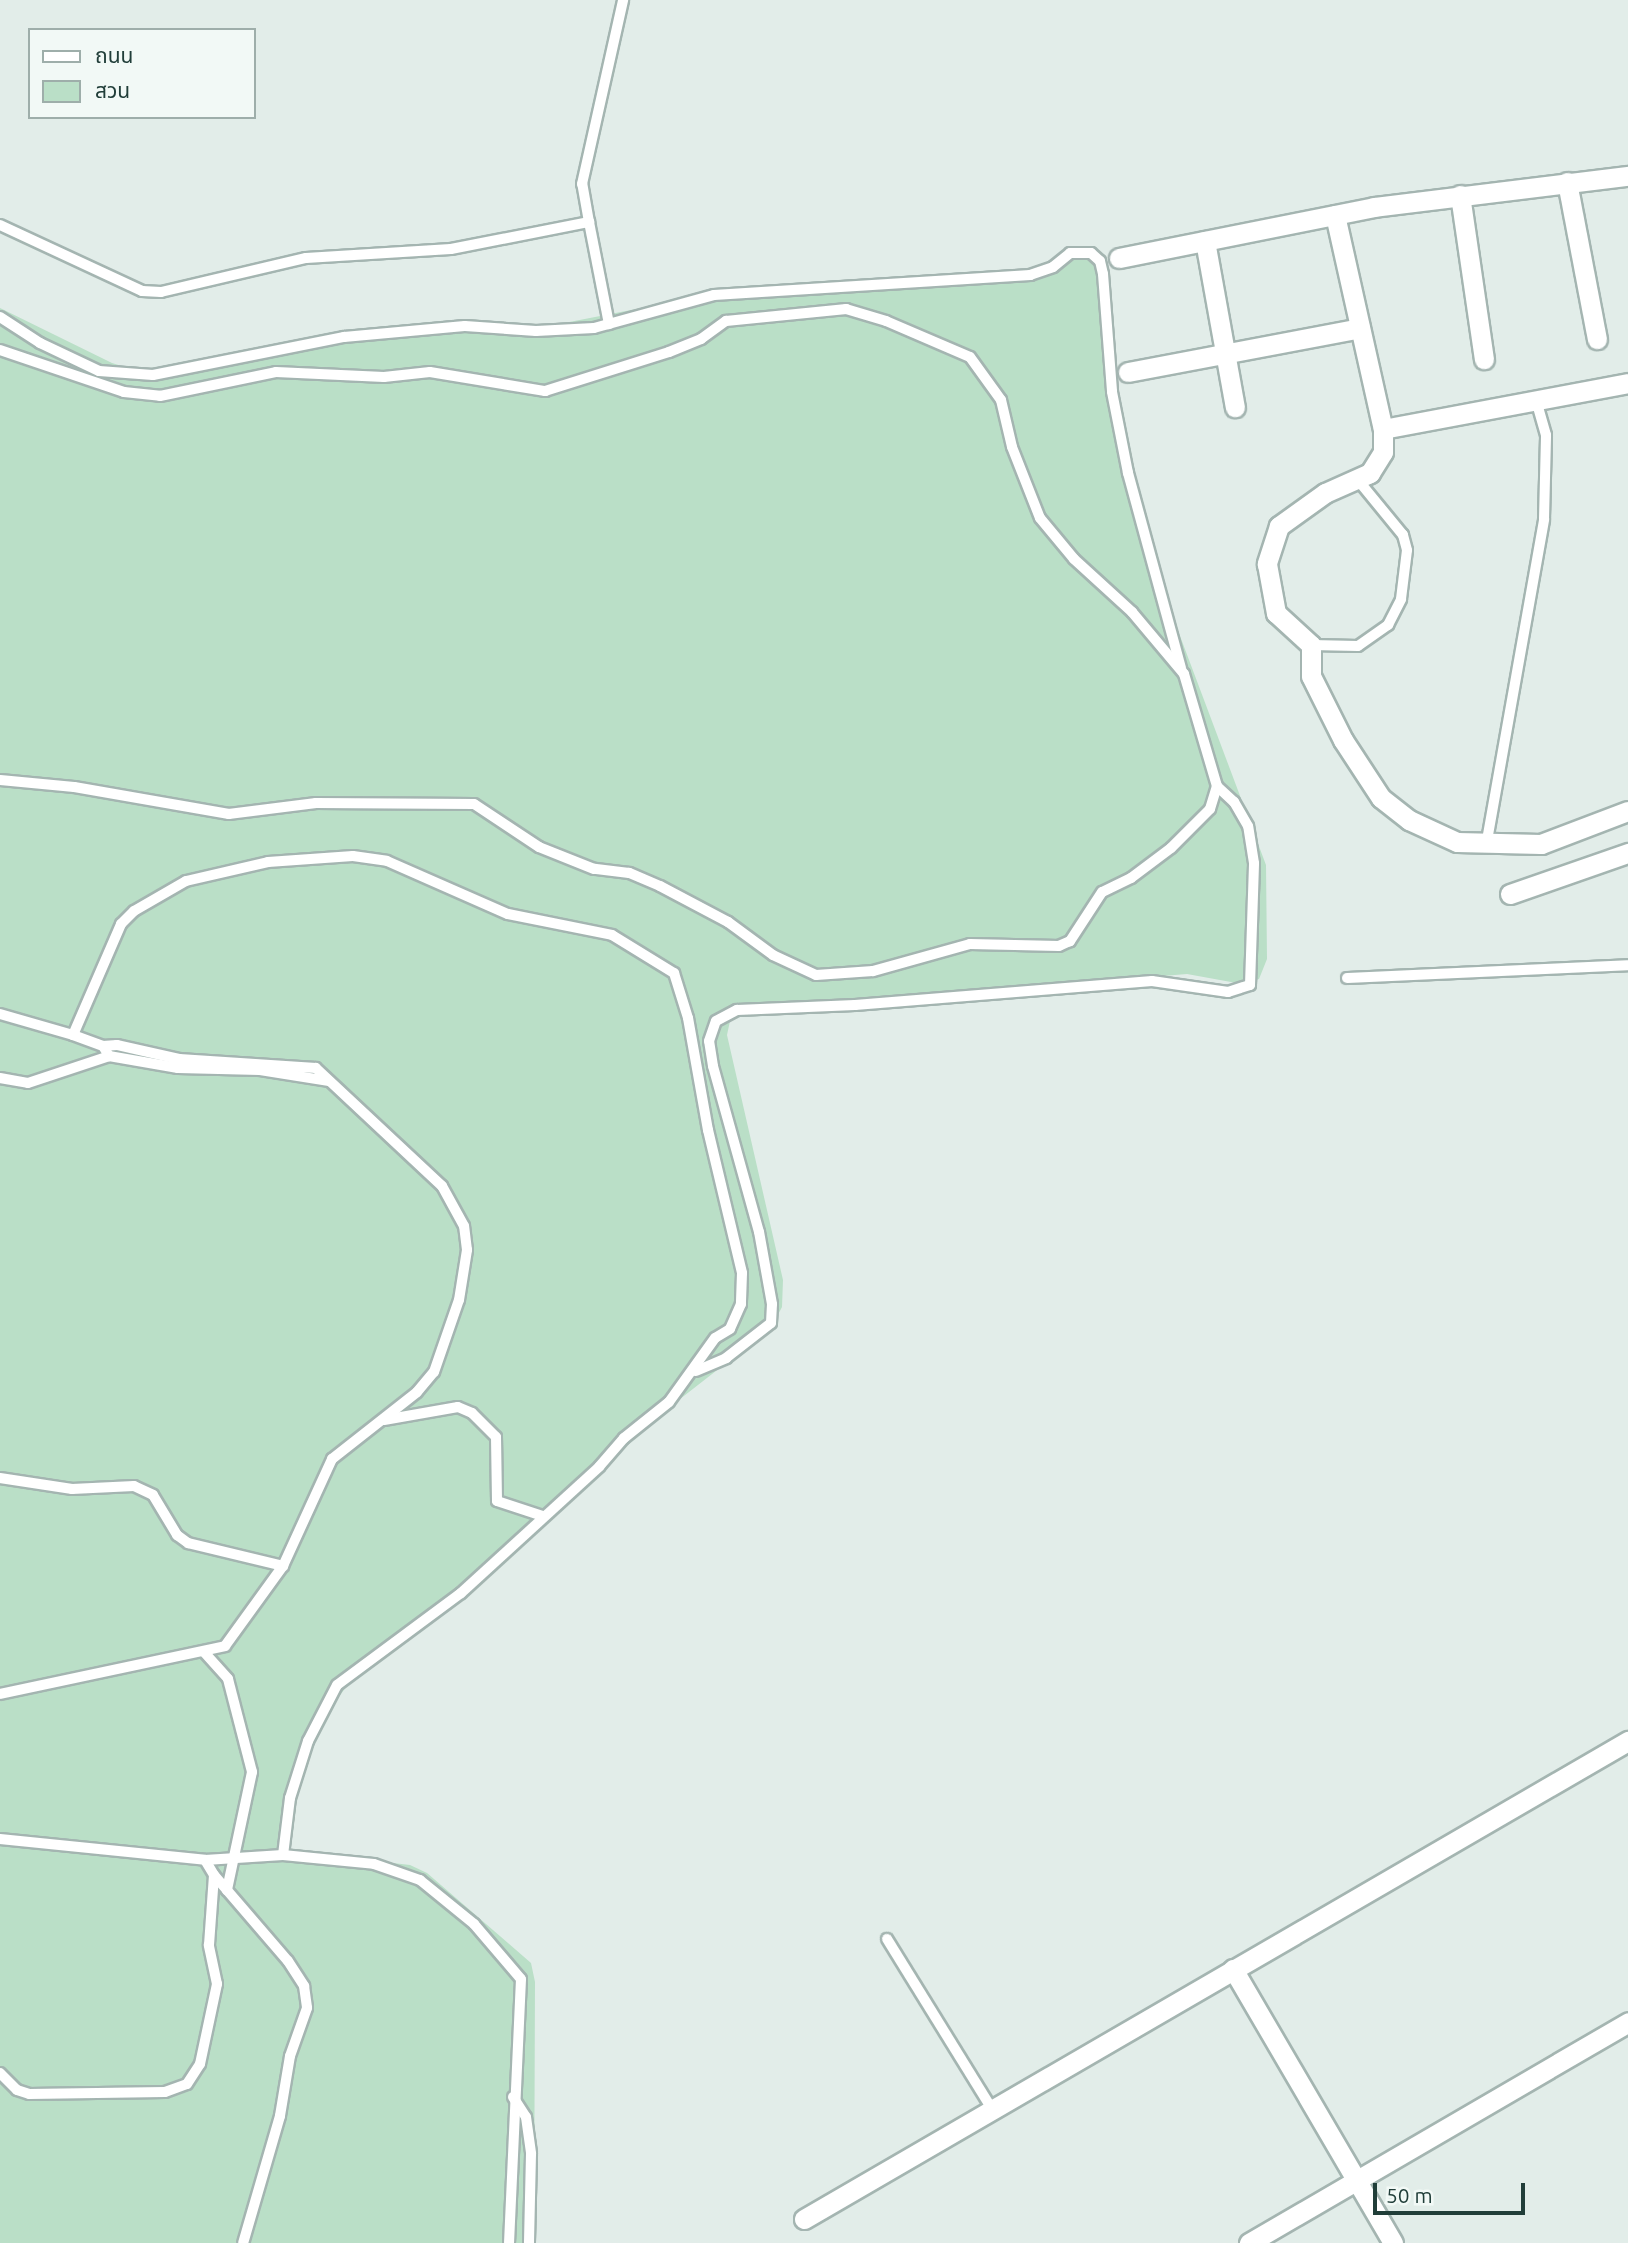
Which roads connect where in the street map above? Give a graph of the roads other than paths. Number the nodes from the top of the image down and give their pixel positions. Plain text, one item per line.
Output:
1 (623, 0) edge
2 (1628, 176) edge
3 (1567, 181) junction
4 (1460, 195) junction
5 (1335, 215) junction
6 (589, 222) junction
7 (0, 225) edge
8 (1205, 241) junction
9 (1119, 258) dead end
10 (0, 317) edge
11 (609, 324) junction
12 (1360, 328) junction
13 (1597, 339) dead end
14 (0, 350) edge
15 (1224, 354) junction
16 (1484, 359) dead end
17 (1128, 372) dead end
18 (1628, 383) edge
19 (1536, 400) junction
20 (1236, 407) dead end
21 (1383, 429) junction
22 (1359, 480) junction
23 (1311, 645) junction
24 (1183, 674) junction
25 (0, 780) edge
26 (1217, 786) junction
27 (1628, 811) edge
28 (1486, 846) junction
29 (1628, 853) edge
30 (1510, 894) dead end
31 (1628, 965) edge
32 (1347, 978) dead end
33 (0, 1014) edge
34 (73, 1035) junction
35 (103, 1046) junction
36 (109, 1056) junction
37 (261, 1066) junction
38 (0, 1078) edge
39 (692, 1373) junction
40 (382, 1420) junction
41 (0, 1478) edge
42 (542, 1516) junction
43 (283, 1566) junction
44 (204, 1652) junction
45 (0, 1694) edge
46 (1628, 1741) edge
47 (0, 1839) edge
48 (283, 1855) junction
49 (205, 1860) junction
50 (232, 1860) junction
51 (214, 1875) junction
52 (228, 1889) junction
53 (887, 1939) dead end
54 (1233, 1969) junction
55 (1628, 2022) edge
56 (0, 2073) edge
57 (513, 2097) junction
58 (992, 2109) junction
59 (1357, 2179) junction
60 (804, 2219) dead end
61 (243, 2243) edge
62 (509, 2243) edge
63 (529, 2243) edge
64 (1249, 2243) edge
65 (1393, 2243) edge

1 - 6 lane
2 - 3 street
3 - 4 street
3 - 13 street
4 - 5 street
4 - 16 street
5 - 8 street
5 - 12 street
6 - 7 lane
6 - 11 lane
8 - 9 street
8 - 15 street
10 - 11 lane
11 - 24 lane
12 - 15 street
12 - 21 street
14 - 24 lane
15 - 17 street
15 - 20 street
18 - 19 street
19 - 21 street
19 - 28 lane
21 - 22 street
22 - 23 street
22 - 23 lane
23 - 28 street
24 - 26 lane
25 - 26 lane
26 - 39 lane
27 - 28 street
29 - 30 street
31 - 32 lane
33 - 34 lane
34 - 35 lane
34 - 39 lane
35 - 36 lane
35 - 37 lane
36 - 37 lane
36 - 38 lane
37 - 40 lane
39 - 42 lane
40 - 42 lane
40 - 43 lane
41 - 43 lane
42 - 48 lane
43 - 44 lane
44 - 45 lane
44 - 50 lane
46 - 54 street
47 - 49 lane
48 - 50 lane
48 - 57 lane
49 - 50 lane
49 - 51 lane
50 - 52 lane
51 - 52 lane
51 - 56 lane
52 - 61 lane
53 - 58 lane
54 - 58 street
54 - 59 street
55 - 59 street
57 - 62 lane
57 - 63 lane
58 - 60 street
59 - 64 street
59 - 65 street

